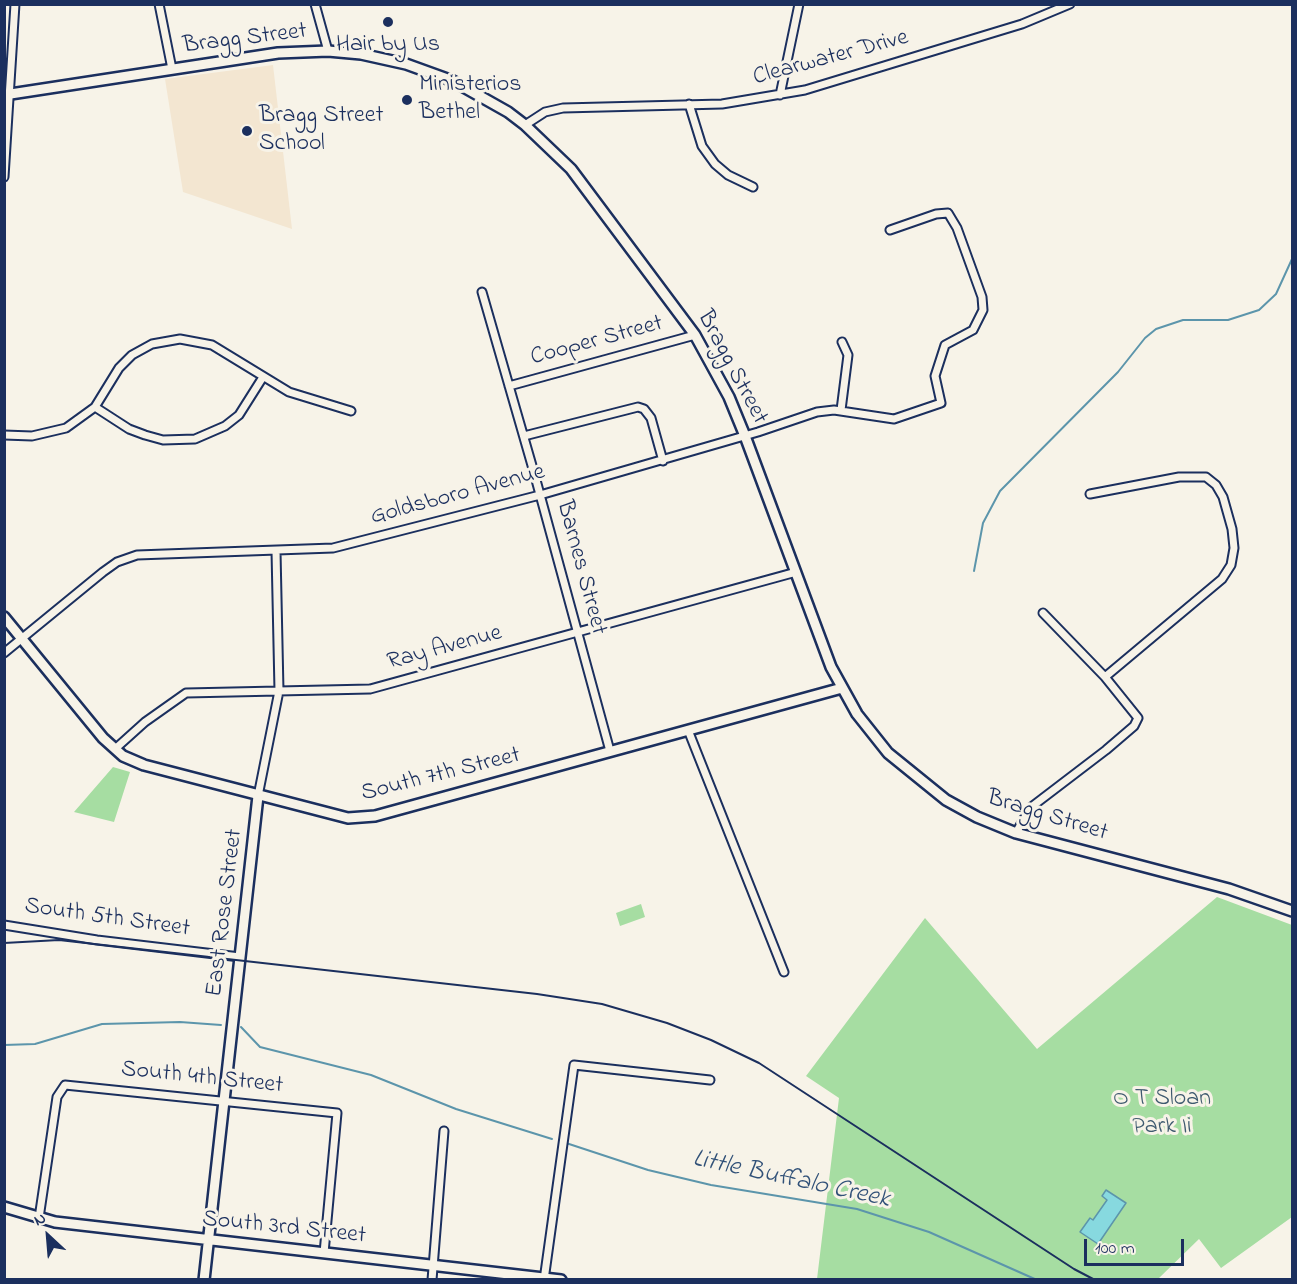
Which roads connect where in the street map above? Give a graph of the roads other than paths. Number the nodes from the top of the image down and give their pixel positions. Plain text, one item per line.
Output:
1 (15, 4) edge
2 (159, 4) edge
3 (315, 4) edge
4 (799, 4) edge
5 (1070, 4) edge
6 (328, 51) junction
7 (172, 69) junction
8 (8, 94) edge
9 (780, 95) junction
10 (689, 104) junction
11 (525, 125) junction
12 (4, 177) edge
13 (753, 187) dead end
14 (890, 230) dead end
15 (482, 292) dead end
16 (695, 335) junction
17 (842, 342) dead end
18 (263, 377) junction
19 (509, 386) junction
20 (95, 407) junction
21 (841, 410) junction
22 (351, 411) dead end
23 (4, 435) edge
24 (524, 436) junction
25 (745, 436) junction
26 (663, 460) junction
27 (1090, 494) dead end
28 (540, 495) junction
29 (276, 551) junction
30 (796, 572) junction
31 (1043, 613) dead end
32 (4, 617) edge
33 (577, 632) junction
34 (22, 638) junction
35 (4, 653) edge
36 (1105, 677) junction
37 (842, 688) junction
38 (279, 691) junction
39 (688, 730) junction
40 (115, 749) junction
41 (609, 751) junction
42 (258, 796) junction
43 (1016, 833) junction
44 (1293, 911) edge
45 (4, 925) edge
46 (240, 957) junction
47 (784, 972) dead end
48 (710, 1080) dead end
49 (223, 1101) junction
50 (444, 1131) dead end
51 (4, 1206) edge
52 (39, 1218) junction
53 (208, 1240) junction
54 (324, 1253) junction
55 (433, 1265) junction
56 (544, 1279) edge
57 (204, 1280) edge
58 (432, 1280) edge
59 (561, 1280) edge

1 - 8 street
2 - 7 street
3 - 6 street
4 - 9 street
5 - 9 street, Clearwater Drive
6 - 7 street, Bragg Street
6 - 11 street, Bragg Street
7 - 8 street, Bragg Street
8 - 12 street
9 - 10 street, Clearwater Drive
10 - 11 street, Clearwater Drive
10 - 13 street
11 - 16 street, Bragg Street
14 - 21 street, Goldsboro Avenue
15 - 19 street, Barnes Street
16 - 19 street, Cooper Street
16 - 25 street, Bragg Street
17 - 21 street
18 - 20 street
18 - 20 street
18 - 22 street
19 - 24 street, Barnes Street
20 - 23 street
21 - 25 street, Goldsboro Avenue
24 - 26 street
24 - 28 street, Barnes Street
25 - 26 street, Goldsboro Avenue
25 - 30 street, Bragg Street
26 - 28 street, Goldsboro Avenue
27 - 36 street
28 - 29 street, Goldsboro Avenue
28 - 33 street, Barnes Street
29 - 34 street, Goldsboro Avenue
29 - 38 street, East Rose Street
30 - 33 street, Ray Avenue
30 - 37 street, Bragg Street
31 - 36 street
32 - 34 street, South 7th Street
33 - 38 street, Ray Avenue
33 - 41 street, Barnes Street
34 - 35 street, Goldsboro Avenue
34 - 40 street, South 7th Street
36 - 43 street
37 - 39 street, South 7th Street
37 - 43 street, Bragg Street
38 - 40 street, Ray Avenue
38 - 42 street, East Rose Street
39 - 41 street, South 7th Street
39 - 47 street
40 - 42 street, South 7th Street
41 - 42 street, South 7th Street
42 - 46 street, East Rose Street
43 - 44 street, Bragg Street
45 - 46 street, South 5th Street
46 - 49 street, East Rose Street
48 - 56 street
49 - 52 street, South 4th Street
49 - 53 street, East Rose Street
49 - 54 street, South 4th Street
50 - 55 street
51 - 52 street, South 3rd Street
52 - 53 street, South 3rd Street
53 - 54 street, South 3rd Street
53 - 57 street, East Rose Street
54 - 55 street, South 3rd Street
55 - 56 street, South 3rd Street
55 - 58 street
56 - 59 street, South 3rd Street

